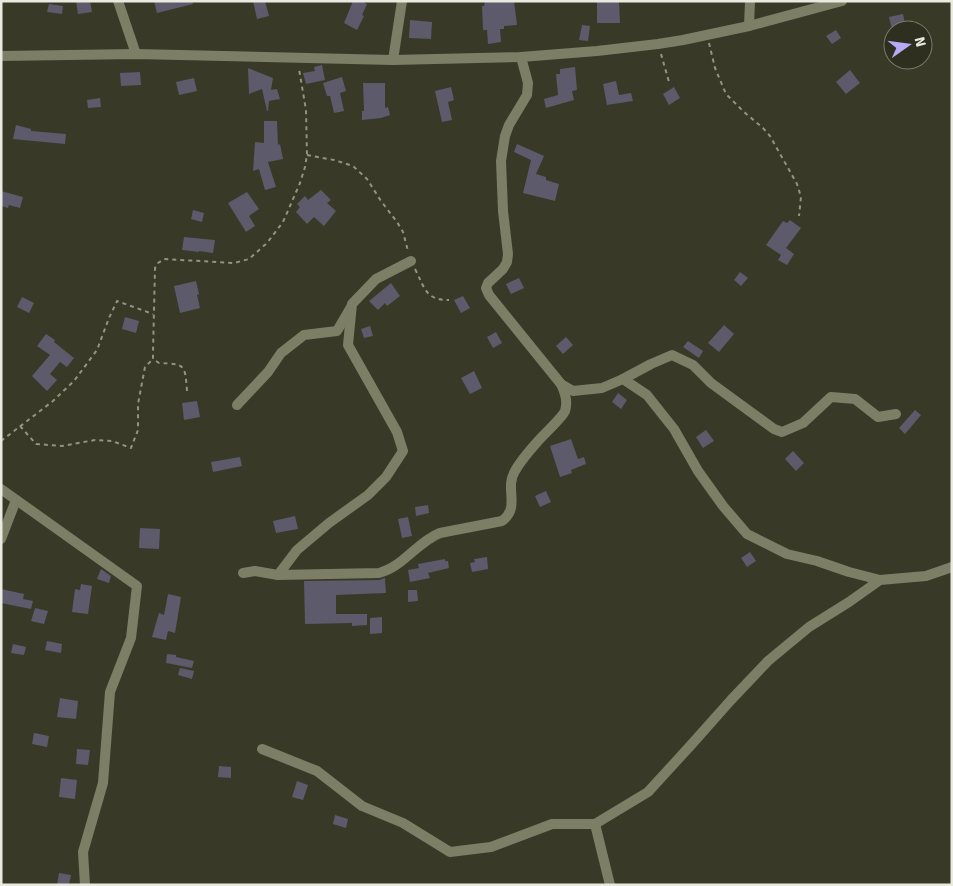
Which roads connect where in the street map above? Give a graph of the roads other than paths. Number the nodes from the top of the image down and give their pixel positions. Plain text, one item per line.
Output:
1 (118, 1) edge
2 (402, 1) edge
3 (750, 1) edge
4 (842, 1) edge
5 (749, 26) junction
6 (136, 54) junction
7 (1, 56) edge
8 (521, 57) junction
9 (392, 60) junction
10 (411, 261) road end
11 (352, 304) junction
12 (623, 379) junction
13 (561, 384) junction
14 (237, 405) dead end
15 (896, 414) dead end
16 (1, 489) edge
17 (16, 500) junction
18 (1, 540) edge
19 (952, 567) edge
20 (243, 573) dead end
21 (278, 575) junction
22 (880, 580) junction
23 (262, 750) dead end
24 (595, 824) junction
25 (85, 885) edge
26 (610, 885) edge

1 - 6 street
2 - 9 street
3 - 5 street
4 - 5 street
5 - 8 street
6 - 7 street
6 - 9 street
8 - 9 street
8 - 13 street
10 - 11 street
11 - 14 street
11 - 21 street
12 - 13 street
12 - 15 street
12 - 22 street
13 - 21 street
16 - 17 street
17 - 18 street
17 - 25 street
19 - 22 street
20 - 21 street
22 - 24 street
23 - 24 street
24 - 26 street

